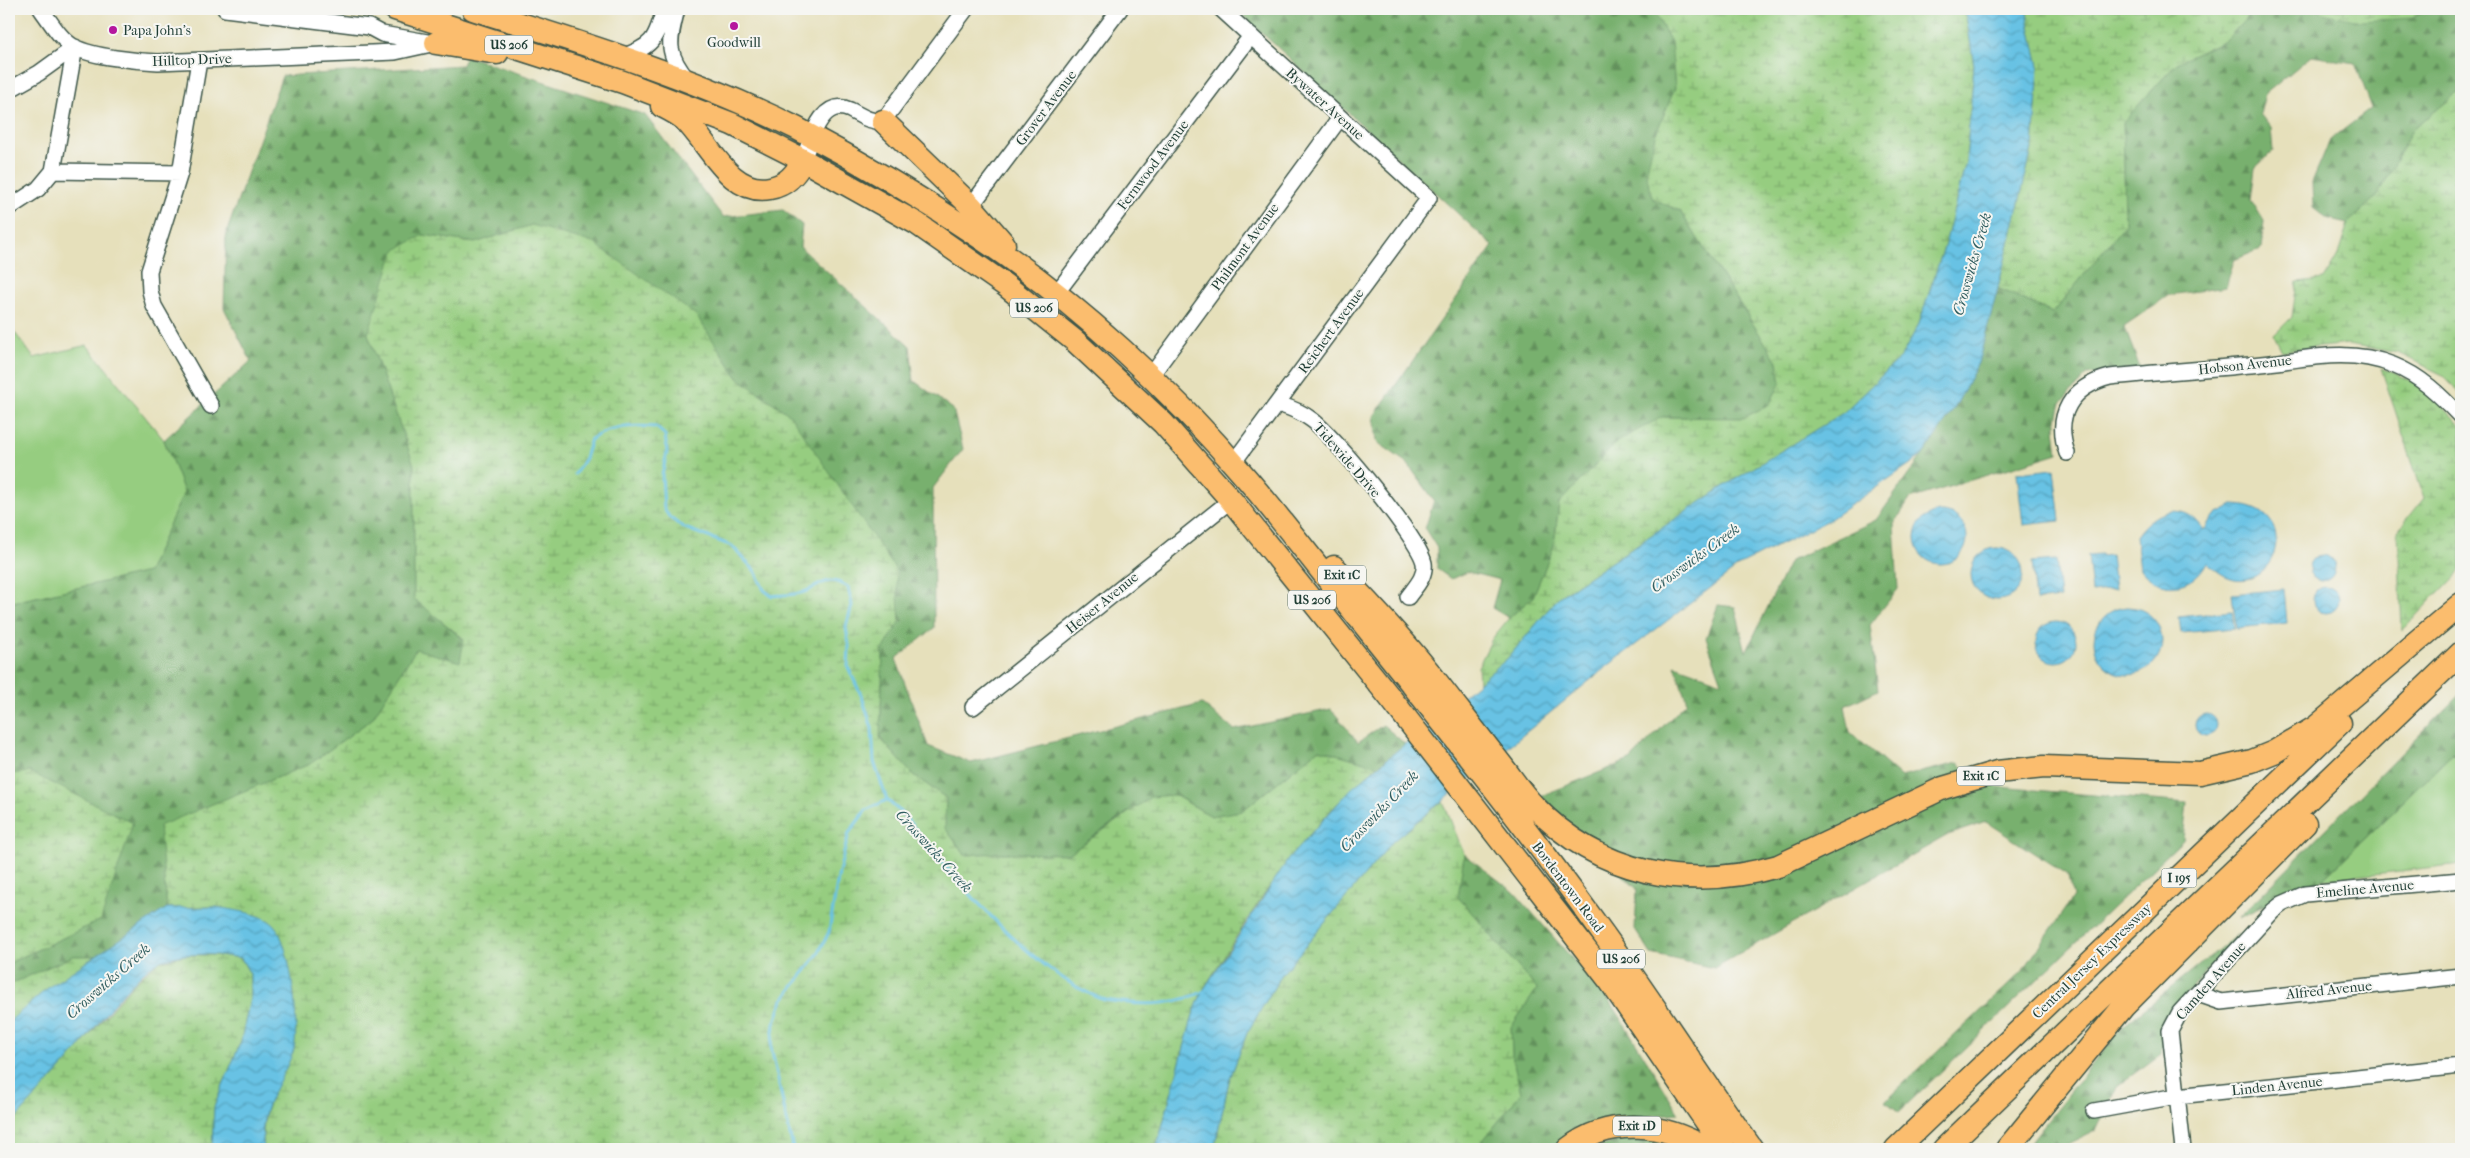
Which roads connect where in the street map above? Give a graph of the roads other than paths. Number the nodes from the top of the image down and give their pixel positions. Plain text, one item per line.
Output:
1 (41, 9) edge
2 (226, 9) edge
3 (395, 9) edge
4 (473, 9) edge
5 (664, 9) edge
6 (677, 9) edge
7 (966, 9) edge
8 (1120, 9) edge
9 (1221, 9) edge
10 (369, 27) junction
11 (1251, 36) junction
12 (436, 44) junction
13 (75, 47) junction
14 (362, 54) junction
15 (620, 57) junction
16 (200, 61) junction
17 (566, 64) junction
18 (623, 82) junction
19 (693, 84) junction
20 (9, 90) edge
21 (1340, 118) junction
22 (883, 121) junction
23 (812, 137) junction
24 (804, 160) junction
25 (53, 171) junction
26 (180, 172) junction
27 (1429, 198) joint
28 (972, 206) junction
29 (9, 208) edge
30 (1031, 275) junction
31 (1055, 295) junction
32 (1150, 377) junction
33 (1278, 404) junction
34 (211, 406) dead end
35 (2461, 417) edge
36 (2067, 453) dead end
37 (1233, 463) junction
38 (1231, 500) junction
39 (1408, 597) dead end
40 (2461, 605) edge
41 (2461, 654) edge
42 (1422, 680) junction
43 (973, 707) dead end
44 (2461, 880) edge
45 (2273, 911) joint
46 (2461, 976) edge
47 (2198, 994) junction
48 (2035, 1062) junction
49 (2461, 1066) edge
50 (2177, 1096) junction
51 (2094, 1111) dead end
52 (1568, 1149) edge
53 (1706, 1149) edge
54 (1725, 1149) edge
55 (1752, 1149) edge
56 (1896, 1149) edge
57 (1944, 1149) edge
58 (1954, 1149) edge
59 (2007, 1149) edge
60 (2182, 1149) edge

1 - 13 street
2 - 10 street
3 - 17 highway, US 206
4 - 15 highway, US 206
5 - 15 street
6 - 19 street
7 - 22 street
8 - 28 street, Grover Avenue
9 - 11 street, Bywater Avenue
10 - 12 street
10 - 14 street
11 - 21 street, Bywater Avenue
11 - 31 street, Fernwood Avenue
12 - 14 street, Hilltop Drive
12 - 17 highway
13 - 16 street, Hilltop Drive
13 - 20 street
13 - 25 street
14 - 16 street, Hilltop Drive
15 - 19 highway, US 206
16 - 26 street
17 - 18 highway, US 206
18 - 24 highway, US 206
18 - 24 highway
19 - 23 highway, US 206
21 - 27 street, Bywater Avenue
21 - 32 street, Philmont Avenue
22 - 23 street
22 - 28 highway
23 - 24 street
23 - 30 highway, US 206
24 - 38 highway, US 206
25 - 26 street
25 - 29 street
26 - 34 street
27 - 33 street, Reichert Avenue
28 - 30 highway
30 - 31 highway, US 206
31 - 32 highway, US 206
32 - 37 highway, US 206
33 - 37 street, Reichert Avenue
33 - 39 street, Tidewide Drive
35 - 36 street, Hobson Avenue
37 - 42 highway, US 206
38 - 43 street, Heiser Avenue
38 - 54 highway, Bordentown Road / US 206
40 - 42 highway, Exit 1C
40 - 56 highway, Central Jersey Expressway / I 195
41 - 48 highway, I 195
41 - 59 highway
42 - 55 highway, Bordentown Road / US 206
44 - 45 street, Emeline Avenue
45 - 47 street, Camden Avenue
46 - 47 street, Alfred Avenue
47 - 50 street, Camden Avenue
48 - 57 highway, I 195
48 - 58 highway
49 - 50 street, Linden Avenue
50 - 51 street, Linden Avenue
50 - 60 street, Camden Avenue
52 - 53 highway, Exit 1D

